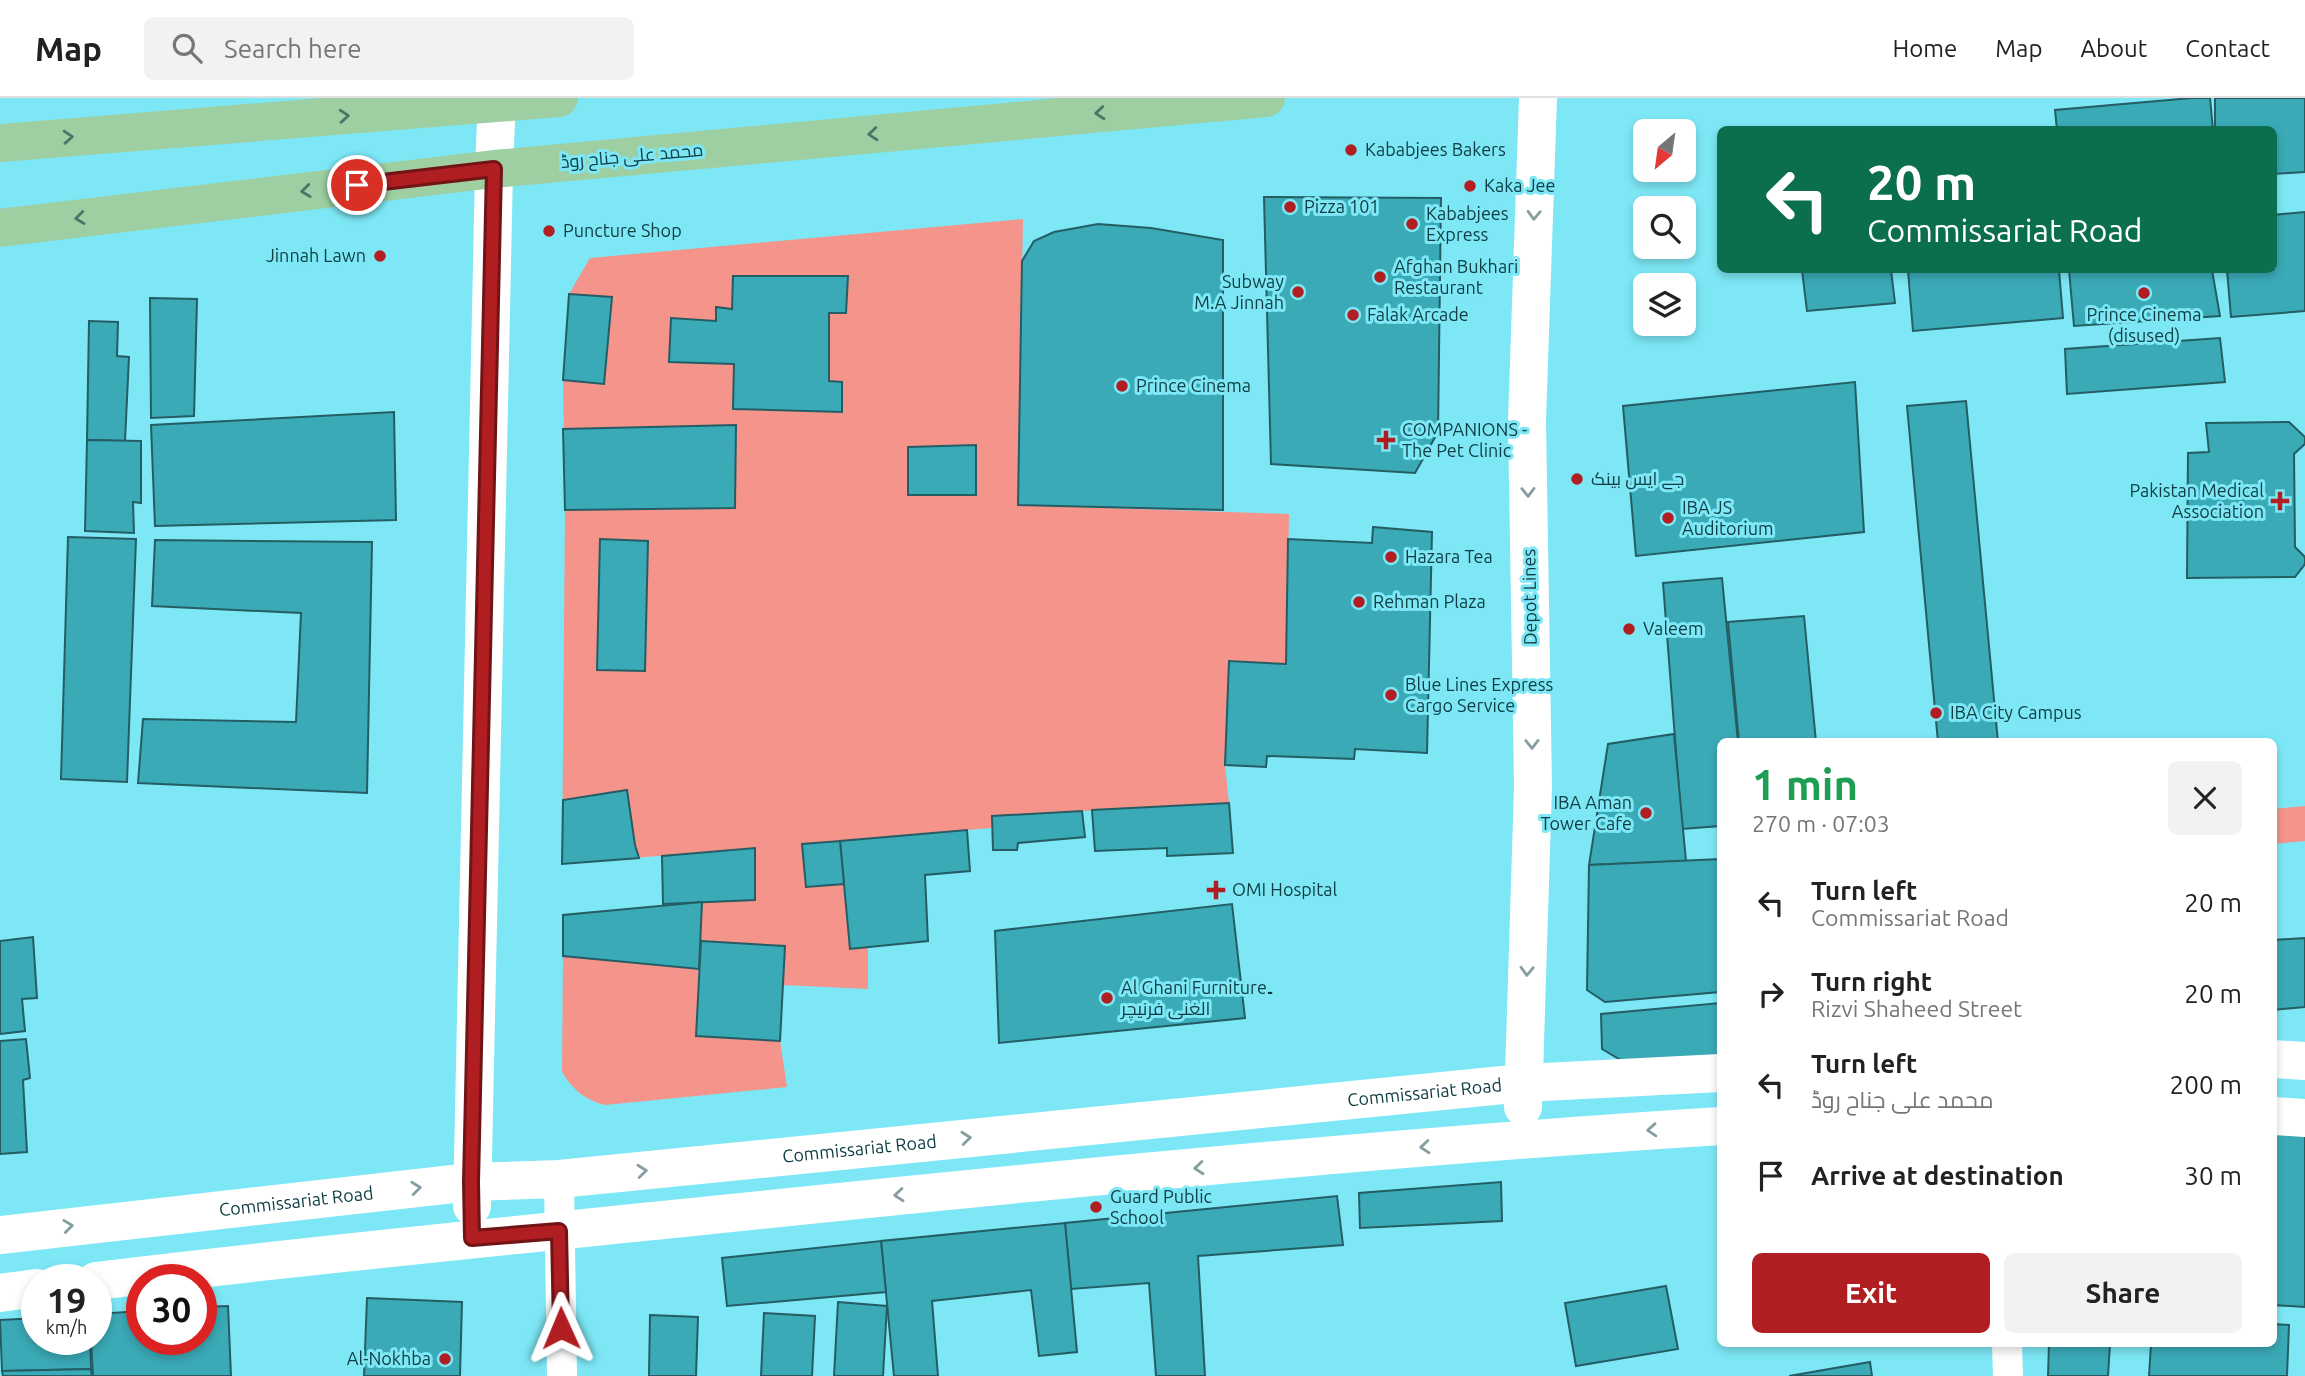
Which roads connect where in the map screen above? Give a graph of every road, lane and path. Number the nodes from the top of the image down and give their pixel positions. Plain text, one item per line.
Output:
1 (559, 98) edge
2 (1266, 98) edge
3 (1538, 98) edge
4 (497, 101) edge
5 (0, 143) edge
6 (494, 169) junction
7 (0, 228) edge
8 (2277, 1059) edge
9 (2305, 1061) edge
10 (1717, 1073) edge
11 (1523, 1083) junction
12 (2277, 1116) edge
13 (2305, 1118) edge
14 (1717, 1126) edge
15 (1522, 1139) junction
16 (559, 1179) junction
17 (471, 1182) junction
18 (559, 1231) junction
19 (0, 1235) edge
20 (472, 1238) junction
21 (112, 1279) edge
22 (21, 1290) edge
23 (0, 1293) edge
24 (2007, 1347) edge
25 (562, 1376) edge
26 (2008, 1376) edge

1 - 4 highway
2 -> 6 highway, محمد علی جناح روڈ
3 -> 11 street, Depot Lines
5 -> 4 highway
4 - 6 street
6 -> 7 highway, محمد علی جناح روڈ
6 - 17 street
8 - 9 street
10 - 11 street, Commissariat Road
11 - 15 street, Depot Lines
16 -> 11 street, Commissariat Road
12 - 13 street
14 -> 15 street
15 -> 18 street
16 - 17 street, Commissariat Road
16 - 18 street
19 -> 17 street, Commissariat Road
17 - 20 street
18 - 20 street
18 - 25 street
20 - 21 street
22 - 23 street
24 - 26 street

